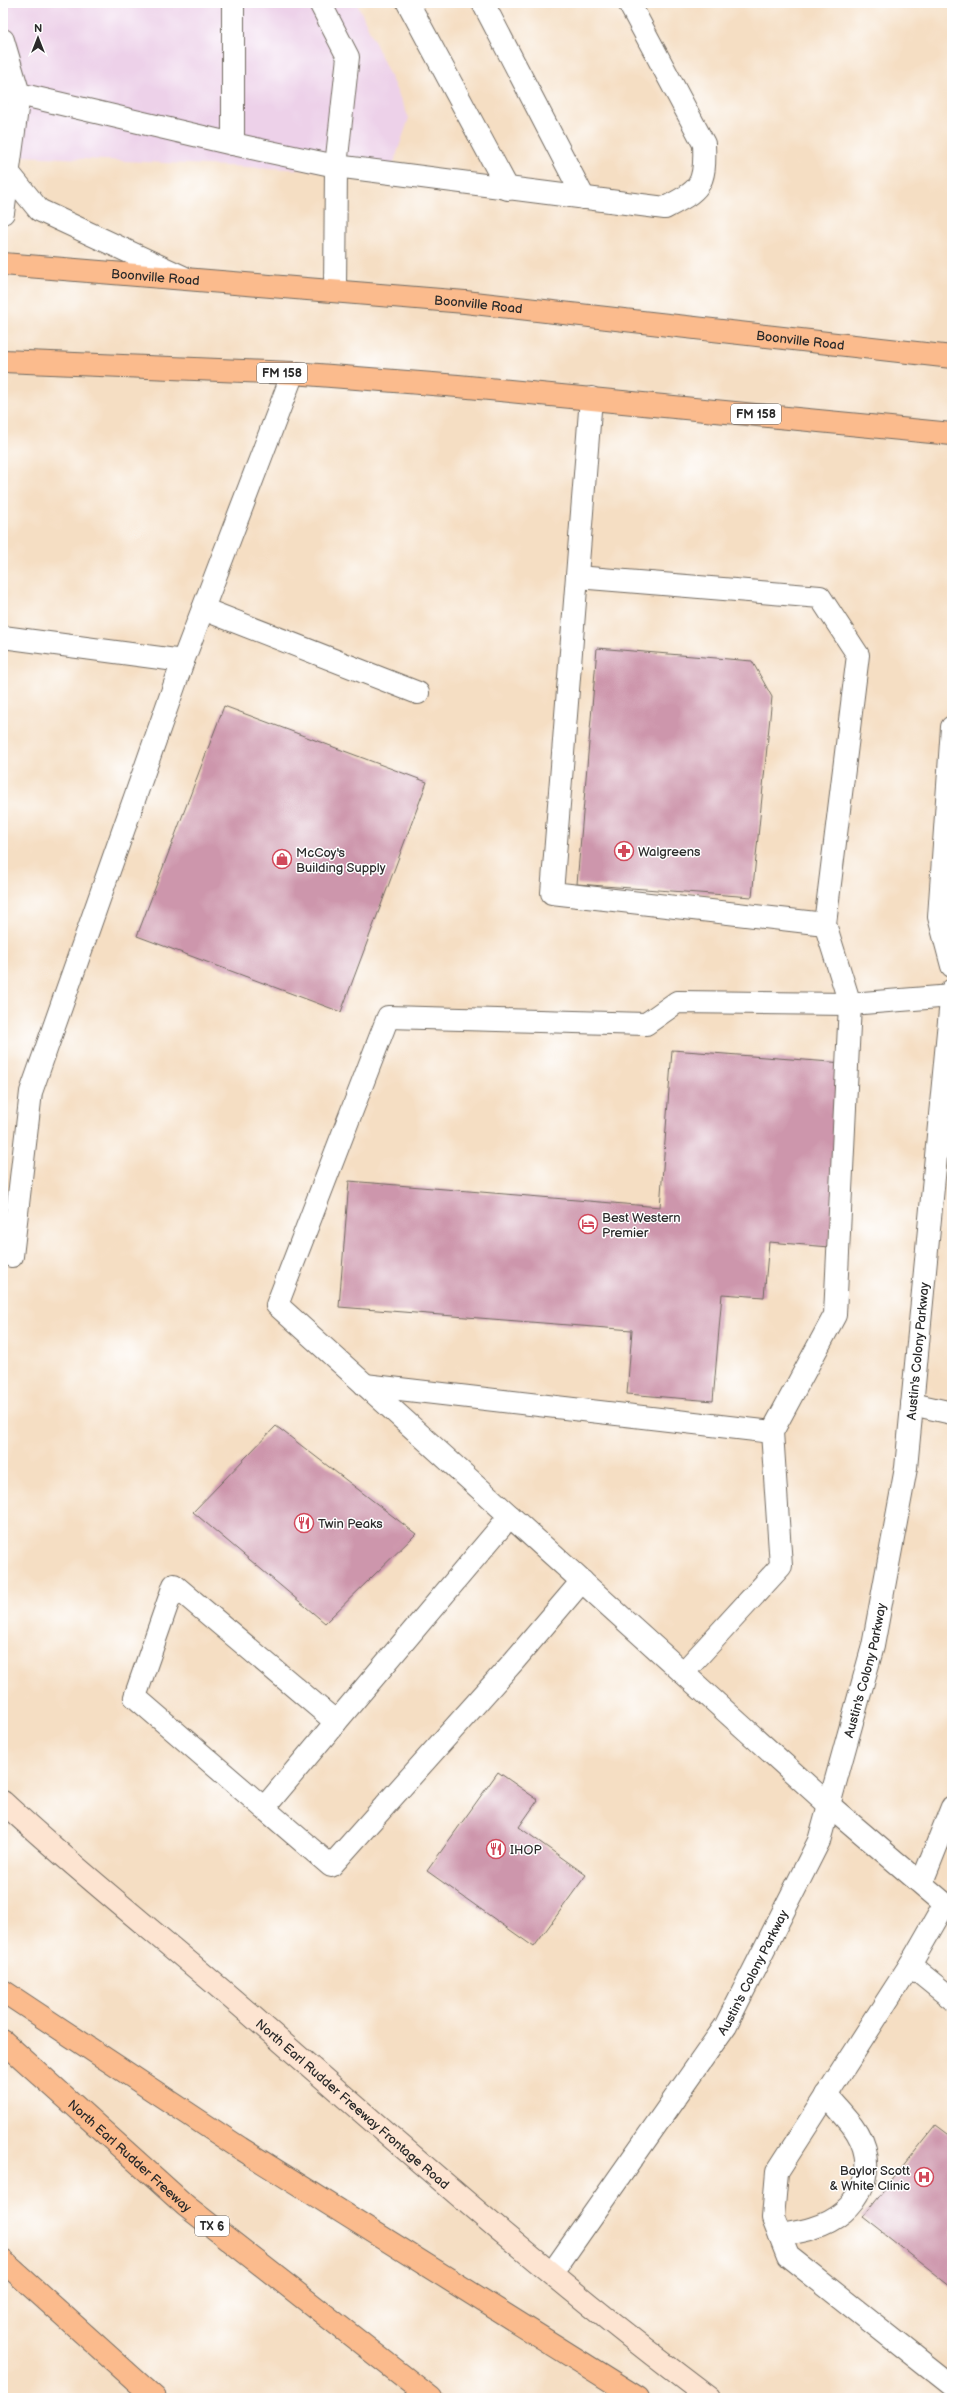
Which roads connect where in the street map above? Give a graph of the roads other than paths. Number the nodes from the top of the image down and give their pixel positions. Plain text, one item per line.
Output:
1 (233, 3) edge
2 (320, 3) edge
3 (408, 3) edge
4 (483, 3) edge
5 (629, 3) edge
6 (3, 40) edge
7 (11, 93) edge
8 (233, 144) junction
9 (336, 166) junction
10 (8, 172) junction
11 (508, 189) junction
12 (584, 198) junction
13 (3, 213) edge
14 (3, 264) edge
15 (188, 279) junction
16 (335, 291) junction
17 (952, 357) edge
18 (3, 361) edge
19 (293, 373) junction
20 (592, 398) junction
21 (952, 434) edge
22 (577, 577) junction
23 (203, 609) junction
24 (3, 637) edge
25 (183, 661) junction
26 (418, 692) dead end
27 (952, 727) edge
28 (825, 924) junction
29 (952, 966) edge
30 (952, 990) edge
31 (952, 996) edge
32 (850, 1004) junction
33 (12, 1256) dead end
34 (365, 1385) junction
35 (912, 1404) junction
36 (952, 1413) edge
37 (772, 1432) junction
38 (510, 1516) junction
39 (582, 1581) junction
40 (683, 1673) junction
41 (336, 1722) junction
42 (3, 1802) edge
43 (829, 1805) junction
44 (952, 1807) edge
45 (264, 1808) junction
46 (922, 1882) junction
47 (949, 1904) edge
48 (910, 1965) junction
49 (3, 1991) edge
50 (952, 1999) edge
51 (3, 2041) edge
52 (826, 2095) junction
53 (780, 2236) junction
54 (3, 2261) edge
55 (552, 2273) junction
56 (952, 2386) edge
57 (155, 2398) edge
58 (432, 2398) edge
59 (638, 2398) edge
60 (709, 2398) edge

1 - 8 street
2 - 9 street
3 - 11 street
4 - 12 street
5 - 12 street
6 - 7 street
7 - 8 street
7 - 10 street
8 - 9 street
9 - 11 street
9 - 16 street
10 - 13 street
10 - 15 street
11 - 12 street
14 - 15 main road, Boonville Road
15 - 16 main road, Boonville Road
16 - 17 main road, Boonville Road
18 - 19 main road, FM 158
19 - 20 main road, FM 158
19 - 23 street
20 - 21 main road, FM 158
20 - 22 street
22 - 28 street
22 - 28 street
23 - 25 street
23 - 26 street
24 - 25 street
25 - 33 street
27 - 29 street
28 - 32 street
30 - 31 street, Austin's Colony Parkway
31 - 32 street
31 - 35 street, Austin's Colony Parkway
32 - 34 street
32 - 37 street
34 - 37 street
34 - 38 street
35 - 36 street
35 - 43 street, Austin's Colony Parkway
37 - 40 street
38 - 39 street
38 - 41 street
39 - 40 street
39 - 45 street
40 - 43 street
41 - 45 street
41 - 45 street
42 - 55 main road, North Earl Rudder Freeway Frontage Road
43 - 46 street
43 - 55 street, Austin's Colony Parkway
44 - 46 street
46 - 47 street
47 - 48 street
48 - 50 street
48 - 52 street
49 - 59 main road
51 - 58 main road, North Earl Rudder Freeway / TX 6
52 - 53 street
52 - 53 street
53 - 56 street
54 - 57 main road
55 - 60 main road, North Earl Rudder Freeway Frontage Road

